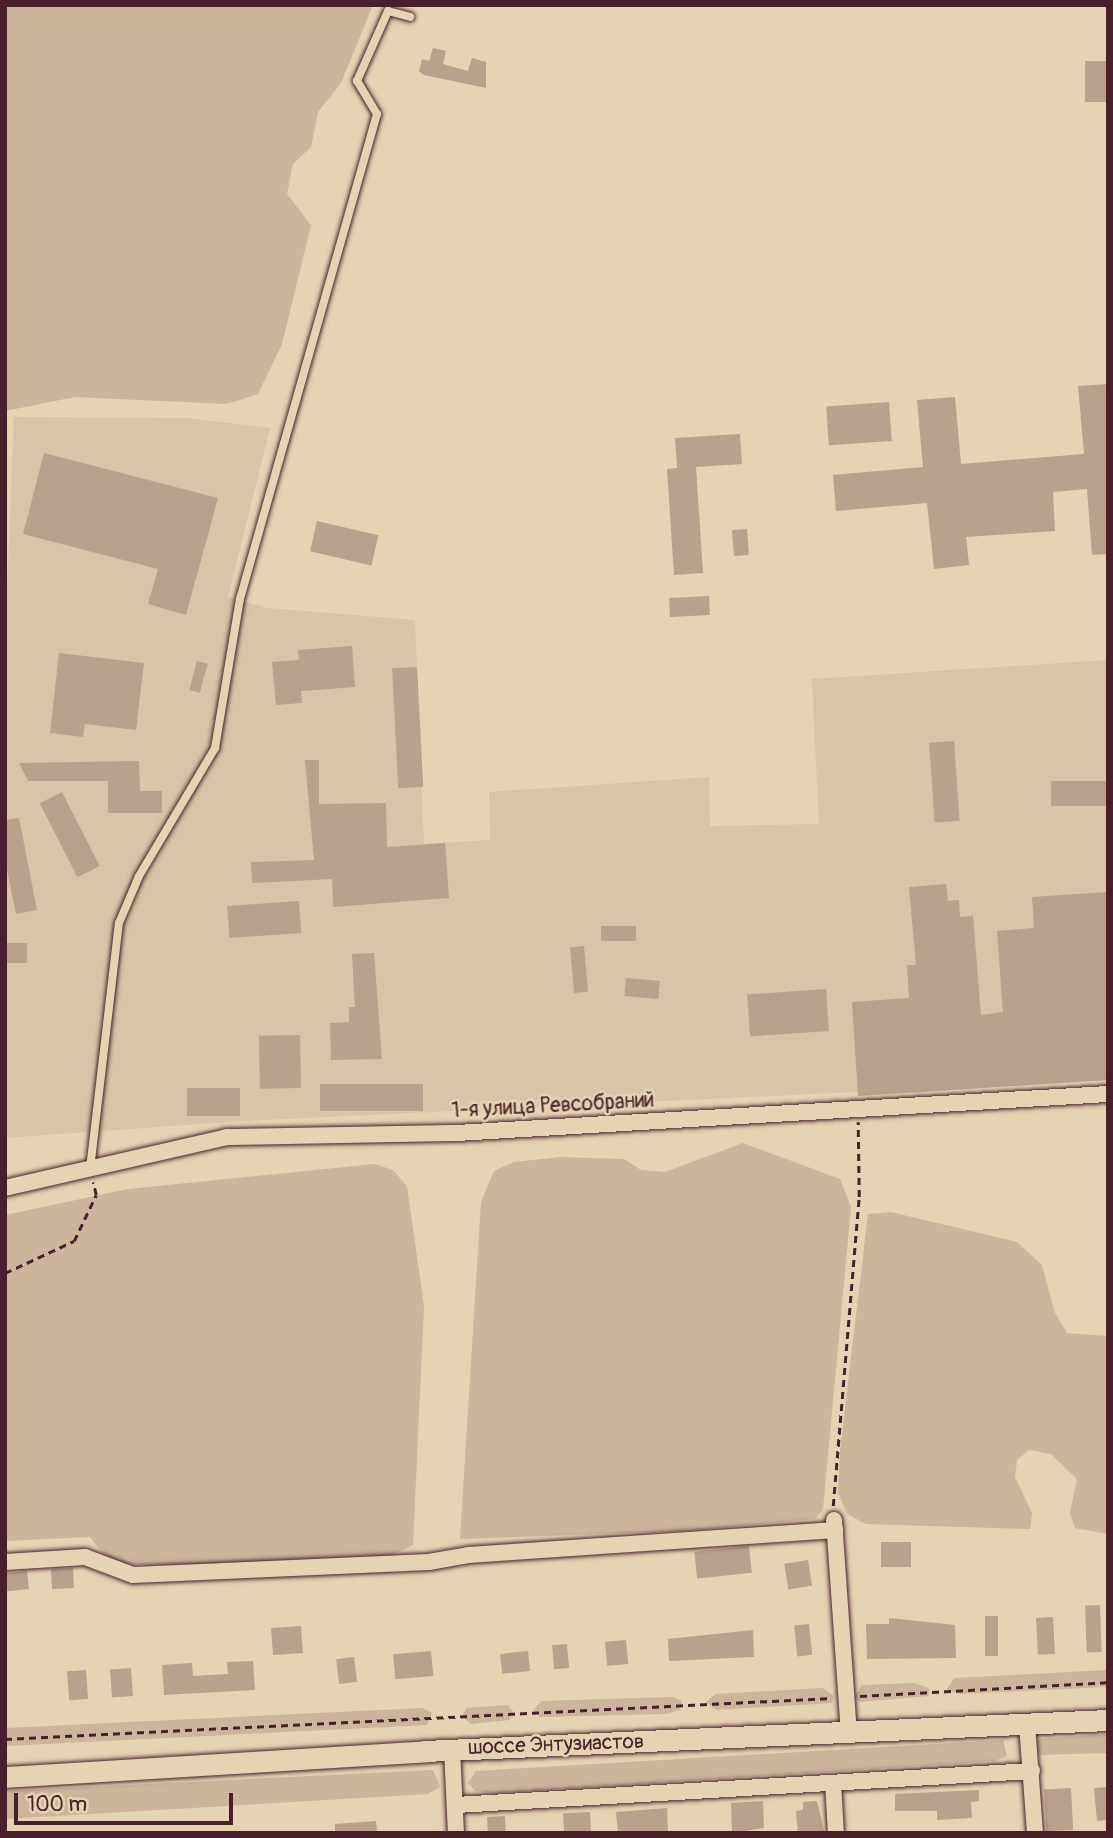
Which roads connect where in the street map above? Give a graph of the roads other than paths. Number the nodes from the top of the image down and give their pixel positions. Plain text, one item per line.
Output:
1 (410, 17) dead end
2 (1108, 1094) edge
3 (90, 1169) junction
4 (5, 1188) edge
5 (5, 1562) edge
6 (1108, 1720) edge
7 (1027, 1724) junction
8 (849, 1734) junction
9 (453, 1749) junction
10 (1032, 1771) junction
11 (5, 1777) edge
12 (834, 1783) junction
13 (456, 1805) junction
14 (456, 1833) edge
15 (836, 1833) edge
16 (1035, 1833) edge

1 - 3 lane
2 - 3 street, 1-я улица Ревсобраний
3 - 4 street, 1-я улица Ревсобраний
5 - 8 street
6 - 7 main road, шоссе Энтузиастов
7 - 8 main road, шоссе Энтузиастов
7 - 10 street
8 - 9 main road, шоссе Энтузиастов
9 - 11 main road, шоссе Энтузиастов
9 - 13 street
10 - 12 street
10 - 16 street
12 - 13 street
12 - 15 street
13 - 14 street

